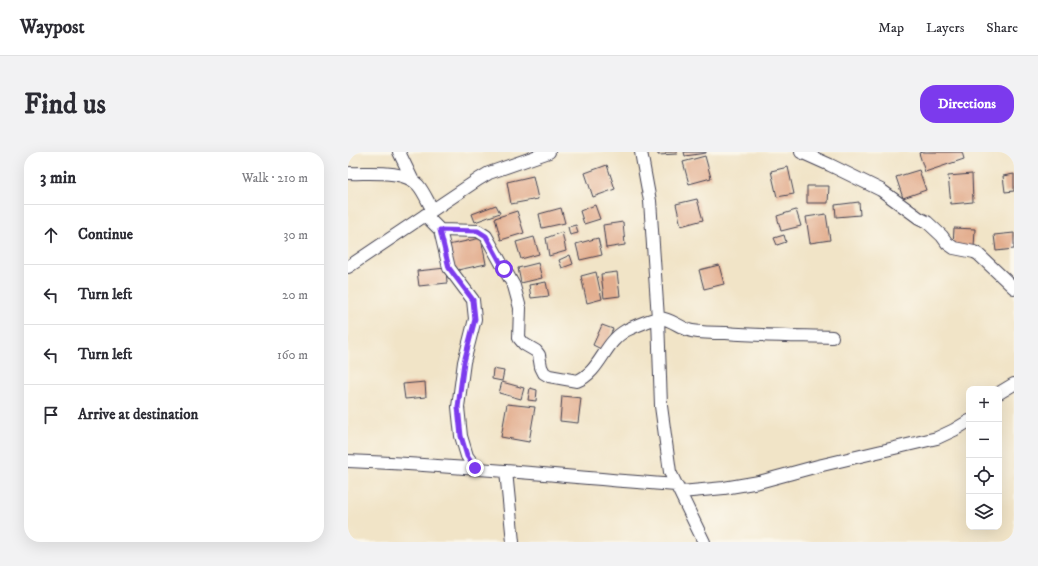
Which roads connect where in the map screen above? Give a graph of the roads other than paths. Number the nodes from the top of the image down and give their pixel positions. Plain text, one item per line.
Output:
1 (399, 152) edge
2 (549, 152) edge
3 (641, 152) edge
4 (801, 152) edge
5 (348, 173) edge
6 (412, 179) junction
7 (429, 212) junction
8 (440, 230) junction
9 (348, 267) edge
10 (1014, 288) edge
11 (658, 318) junction
12 (832, 337) dead end
13 (1014, 384) edge
14 (1002, 391) edge
15 (967, 422) edge
16 (348, 461) edge
17 (475, 468) junction
18 (506, 471) junction
19 (679, 489) junction
20 (513, 542) edge
21 (704, 542) edge

1 - 6 street
2 - 7 street
3 - 11 street
4 - 10 street
5 - 6 street
6 - 7 street
7 - 8 street
7 - 9 street
8 - 11 street
8 - 17 street
11 - 12 street
11 - 19 street
13 - 14 street
15 - 19 street
16 - 17 street
17 - 18 street
18 - 19 street
18 - 20 street
19 - 21 street

